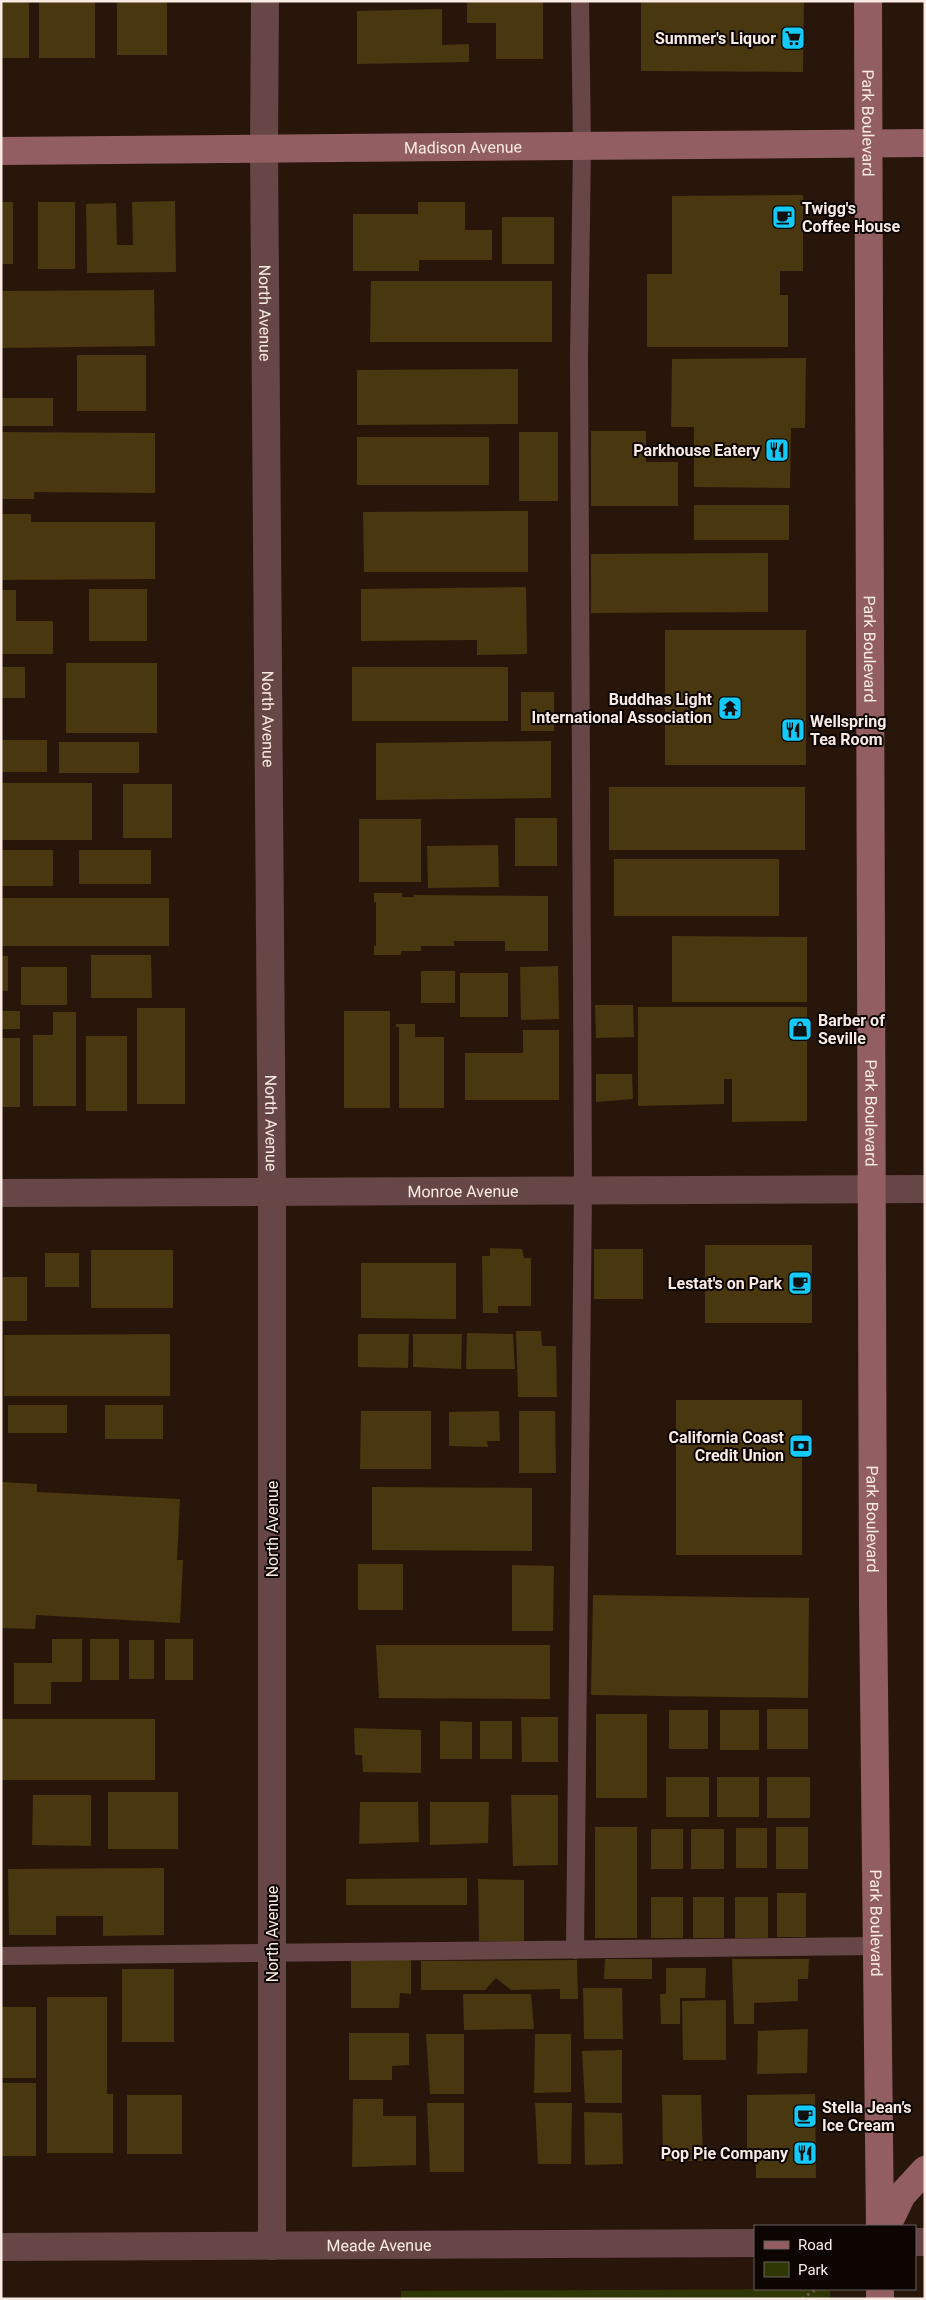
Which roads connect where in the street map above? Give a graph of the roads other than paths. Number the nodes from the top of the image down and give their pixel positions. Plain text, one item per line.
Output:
1 (265, 1) edge
2 (580, 1) edge
3 (868, 1) edge
4 (925, 143) edge
5 (867, 144) junction
6 (582, 146) junction
7 (264, 149) junction
8 (1, 151) edge
9 (873, 1189) junction
10 (925, 1189) edge
11 (583, 1190) junction
12 (1, 1192) edge
13 (272, 1192) junction
14 (877, 1946) junction
15 (575, 1950) junction
16 (272, 1953) junction
17 (1, 1956) edge
18 (925, 2170) edge
19 (880, 2225) edge
20 (887, 2225) edge
21 (754, 2243) edge
22 (272, 2246) junction
23 (1, 2247) edge

1 - 7 street, North Avenue
2 - 6 lane
3 - 5 main road, Park Boulevard
4 - 5 main road, Madison Avenue
5 - 6 main road, Madison Avenue
5 - 9 main road, Park Boulevard
6 - 7 main road, Madison Avenue
6 - 11 lane
7 - 8 main road, Madison Avenue
7 - 13 street, North Avenue
9 - 10 street, Monroe Avenue
9 - 11 street, Monroe Avenue
9 - 14 main road, Park Boulevard
11 - 13 street, Monroe Avenue
11 - 15 lane
12 - 13 street, Monroe Avenue
13 - 16 street, North Avenue
14 - 15 lane
14 - 19 main road, Park Boulevard
15 - 16 lane
16 - 17 lane
16 - 22 street, North Avenue
18 - 20 main road
21 - 22 street, Meade Avenue
22 - 23 street, Meade Avenue

